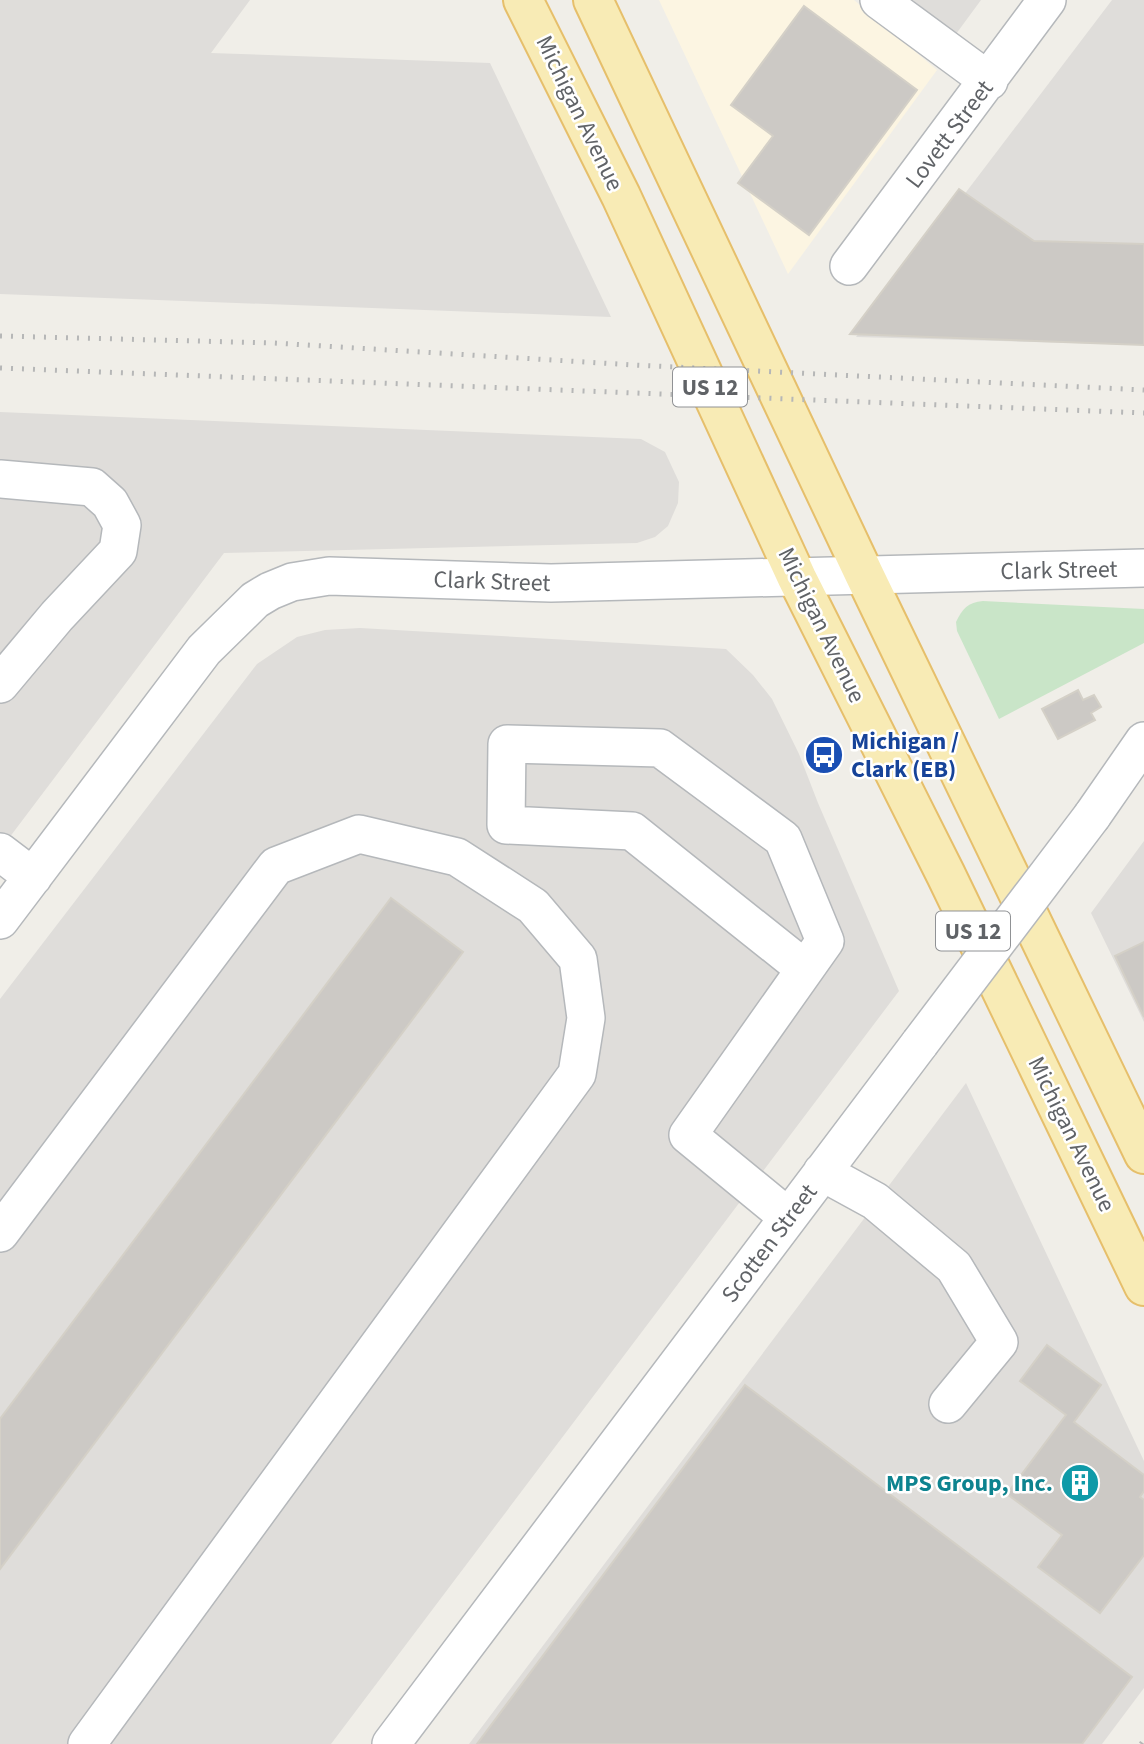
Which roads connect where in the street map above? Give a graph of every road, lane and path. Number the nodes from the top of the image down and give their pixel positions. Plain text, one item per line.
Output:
1 (523, 0) edge
2 (593, 0) edge
3 (880, 0) edge
4 (1047, 0) edge
5 (989, 81) junction
6 (849, 266) dead end
7 (0, 479) edge
8 (1144, 568) edge
9 (864, 574) junction
10 (797, 578) junction
11 (0, 684) edge
12 (1144, 741) edge
13 (0, 852) edge
14 (33, 877) junction
15 (0, 920) edge
16 (805, 969) junction
17 (1144, 1154) edge
18 (822, 1172) junction
19 (788, 1217) junction
20 (0, 1233) edge
21 (1144, 1286) edge
22 (948, 1404) dead end
23 (87, 1744) edge
24 (391, 1744) edge

1 - 10 main road, Michigan Avenue / US 12
2 - 9 main road, US 12
3 - 5 street
4 - 5 street, Lovett Street
5 - 6 street, Lovett Street
7 - 11 street
8 - 9 street, Clark Street
9 - 10 street, Clark Street
9 - 17 main road, US 12
10 - 14 street, Clark Street
10 - 21 main road, Michigan Avenue / US 12
12 - 18 street, Scotten Street, bridge
13 - 14 street
14 - 15 street, Clark Street
16 - 16 street
16 - 19 street
18 - 19 street, Scotten Street
18 - 22 street
19 - 24 street, Scotten Street
20 - 23 street

